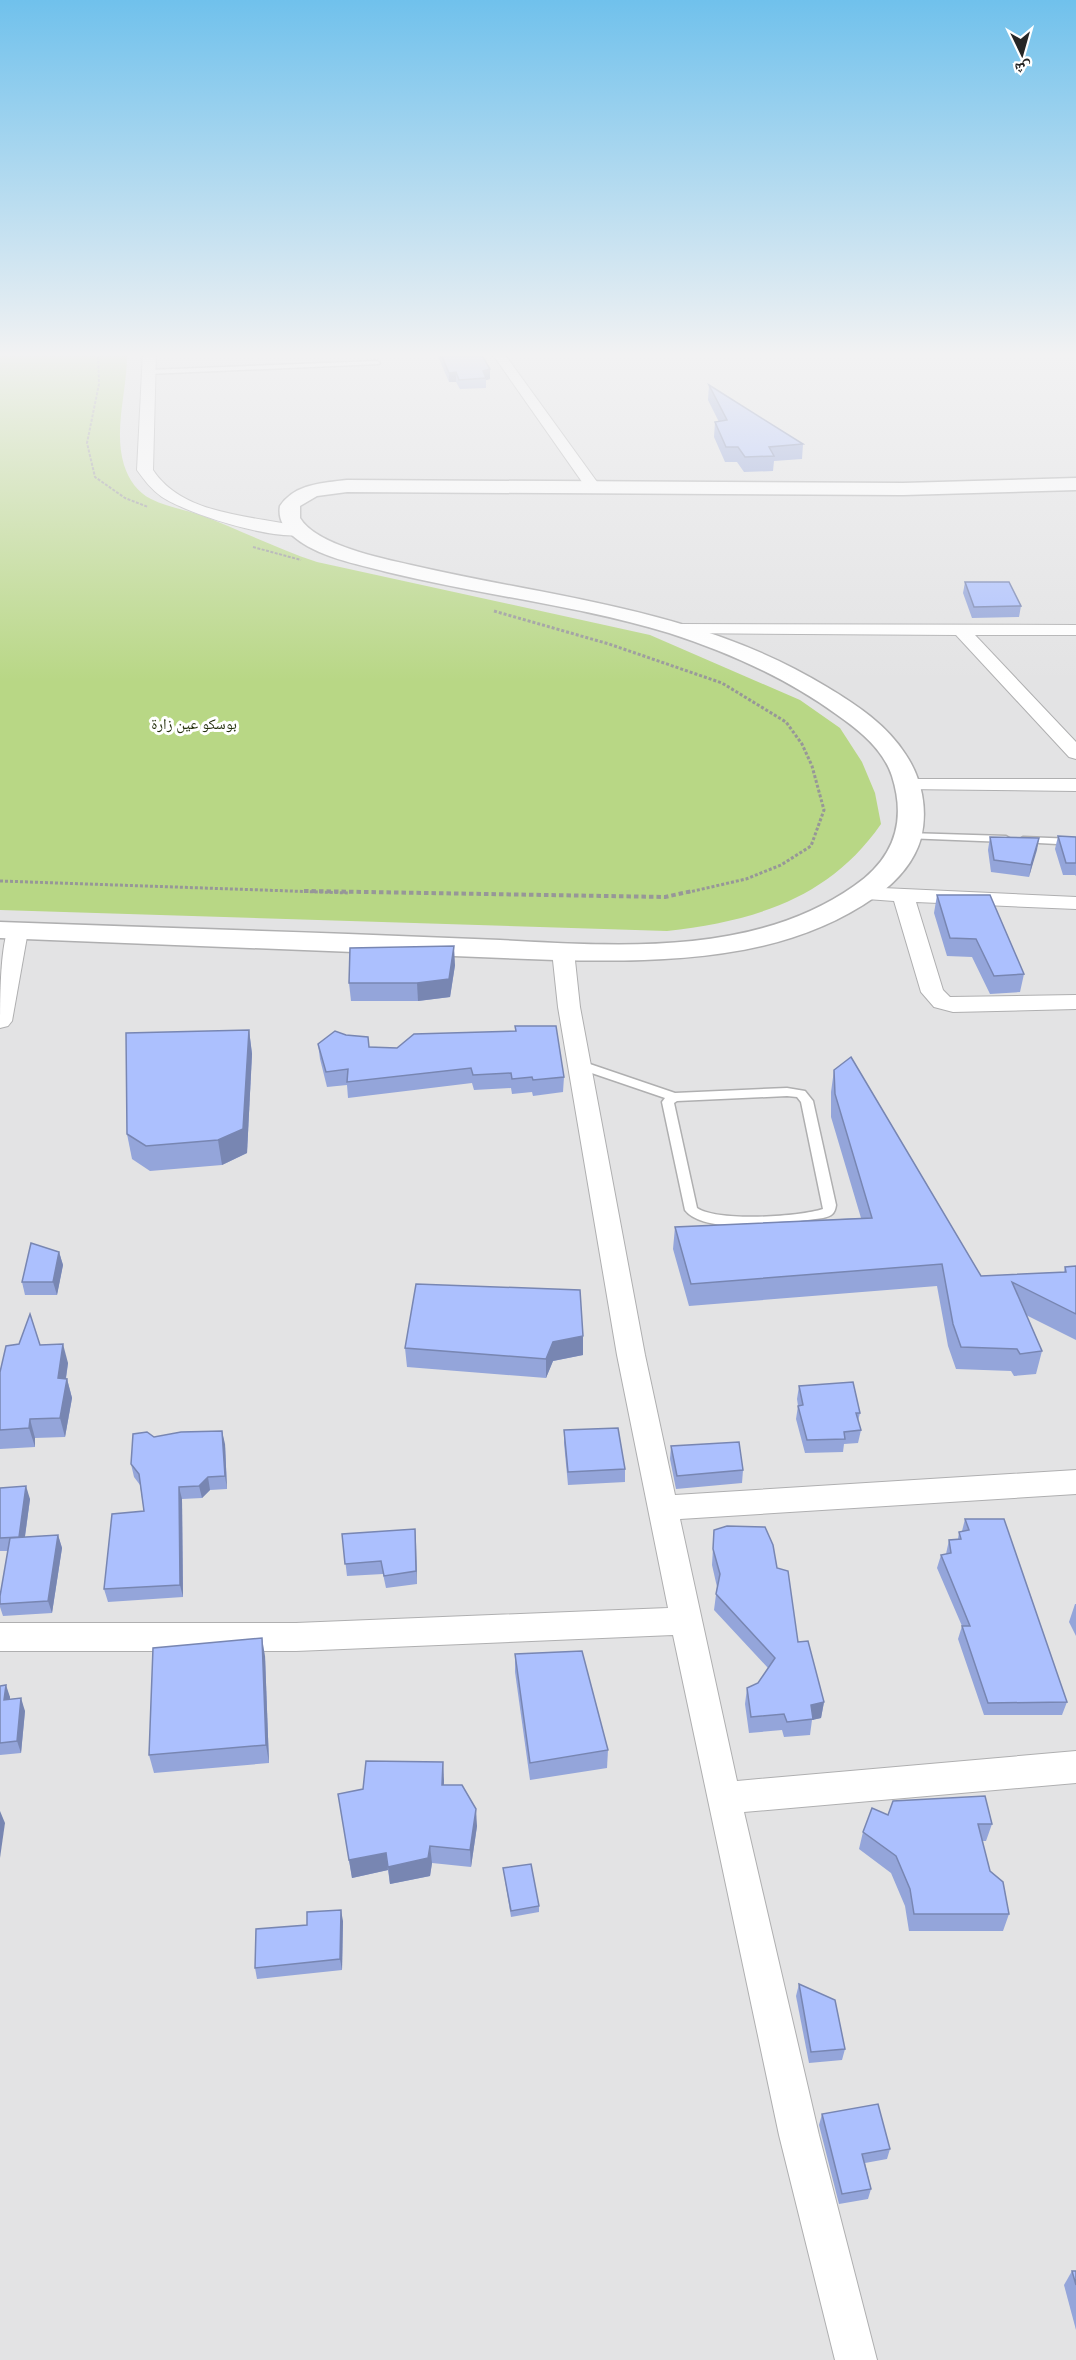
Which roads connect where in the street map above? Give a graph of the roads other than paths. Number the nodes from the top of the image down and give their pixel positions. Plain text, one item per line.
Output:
1 (145, 462) edge
2 (575, 462) edge
3 (1076, 484) edge
4 (592, 486) junction
5 (299, 531) junction
6 (678, 629) junction
7 (961, 630) junction
8 (1076, 630) edge
9 (1076, 753) edge
10 (907, 785) junction
11 (1076, 785) edge
12 (908, 836) junction
13 (1076, 842) edge
14 (861, 893) junction
15 (903, 896) junction
16 (1076, 903) edge
17 (9, 930) edge
18 (563, 951) junction
19 (1076, 1002) edge
20 (0, 1022) edge
21 (581, 1065) junction
22 (674, 1096) junction
23 (1076, 1482) edge
24 (662, 1508) junction
25 (686, 1621) junction
26 (0, 1637) edge
27 (1076, 1767) edge
28 (723, 1798) junction
29 (856, 2360) edge

1 - 5 street
2 - 4 street
3 - 4 main road
4 - 5 main road
5 - 6 main road
6 - 7 street
6 - 10 main road
7 - 8 street
7 - 9 street
10 - 11 street
10 - 12 main road
12 - 13 lane
12 - 14 main road
14 - 15 street
14 - 18 main road
15 - 16 street
15 - 19 street
17 - 18 main road
17 - 20 street
18 - 21 street
21 - 22 lane
21 - 24 street
22 - 22 lane
23 - 24 street
24 - 25 street
25 - 26 street
25 - 28 street
27 - 28 street
28 - 29 street

